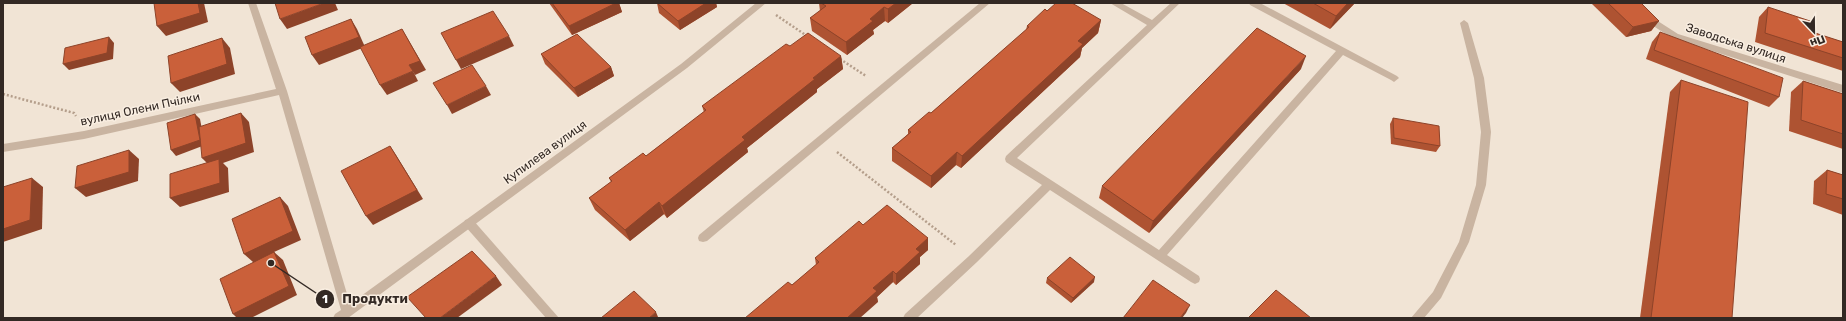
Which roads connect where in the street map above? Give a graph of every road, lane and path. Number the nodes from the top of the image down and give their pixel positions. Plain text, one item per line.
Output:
1 (252, 3) edge
2 (986, 3) edge
3 (1114, 3) edge
4 (1176, 3) edge
5 (1253, 3) edge
6 (1631, 3) edge
7 (762, 4) edge
8 (1464, 23) dead end
9 (1152, 24) junction
10 (812, 40) edge
11 (1342, 50) junction
12 (838, 57) edge
13 (1394, 78) dead end
14 (883, 88) junction
15 (1843, 89) edge
16 (282, 91) junction
17 (3, 94) edge
18 (84, 135) junction
19 (821, 140) junction
20 (3, 148) edge
21 (1049, 184) junction
22 (470, 223) junction
23 (703, 238) dead end
24 (1160, 256) junction
25 (974, 259) junction
26 (1195, 279) dead end
27 (343, 315) edge
28 (553, 318) edge
29 (910, 318) edge
30 (1417, 318) edge

1 - 16 street
2 - 14 street
3 - 9 street
4 - 9 street
5 - 11 street
6 - 15 street, Заводська вулиця
7 - 10 path
7 - 22 street, Купилева вулиця
8 - 30 street
9 - 21 street
11 - 13 street
11 - 24 street
12 - 14 path
14 - 19 street
16 - 18 street, вулиця Олени Пчілки
16 - 27 street
17 - 18 path
18 - 20 street, вулиця Олени Пчілки
19 - 23 street
19 - 25 path
21 - 24 street
21 - 25 street
22 - 27 street, Купилева вулиця
22 - 28 street
24 - 26 street
25 - 29 street

